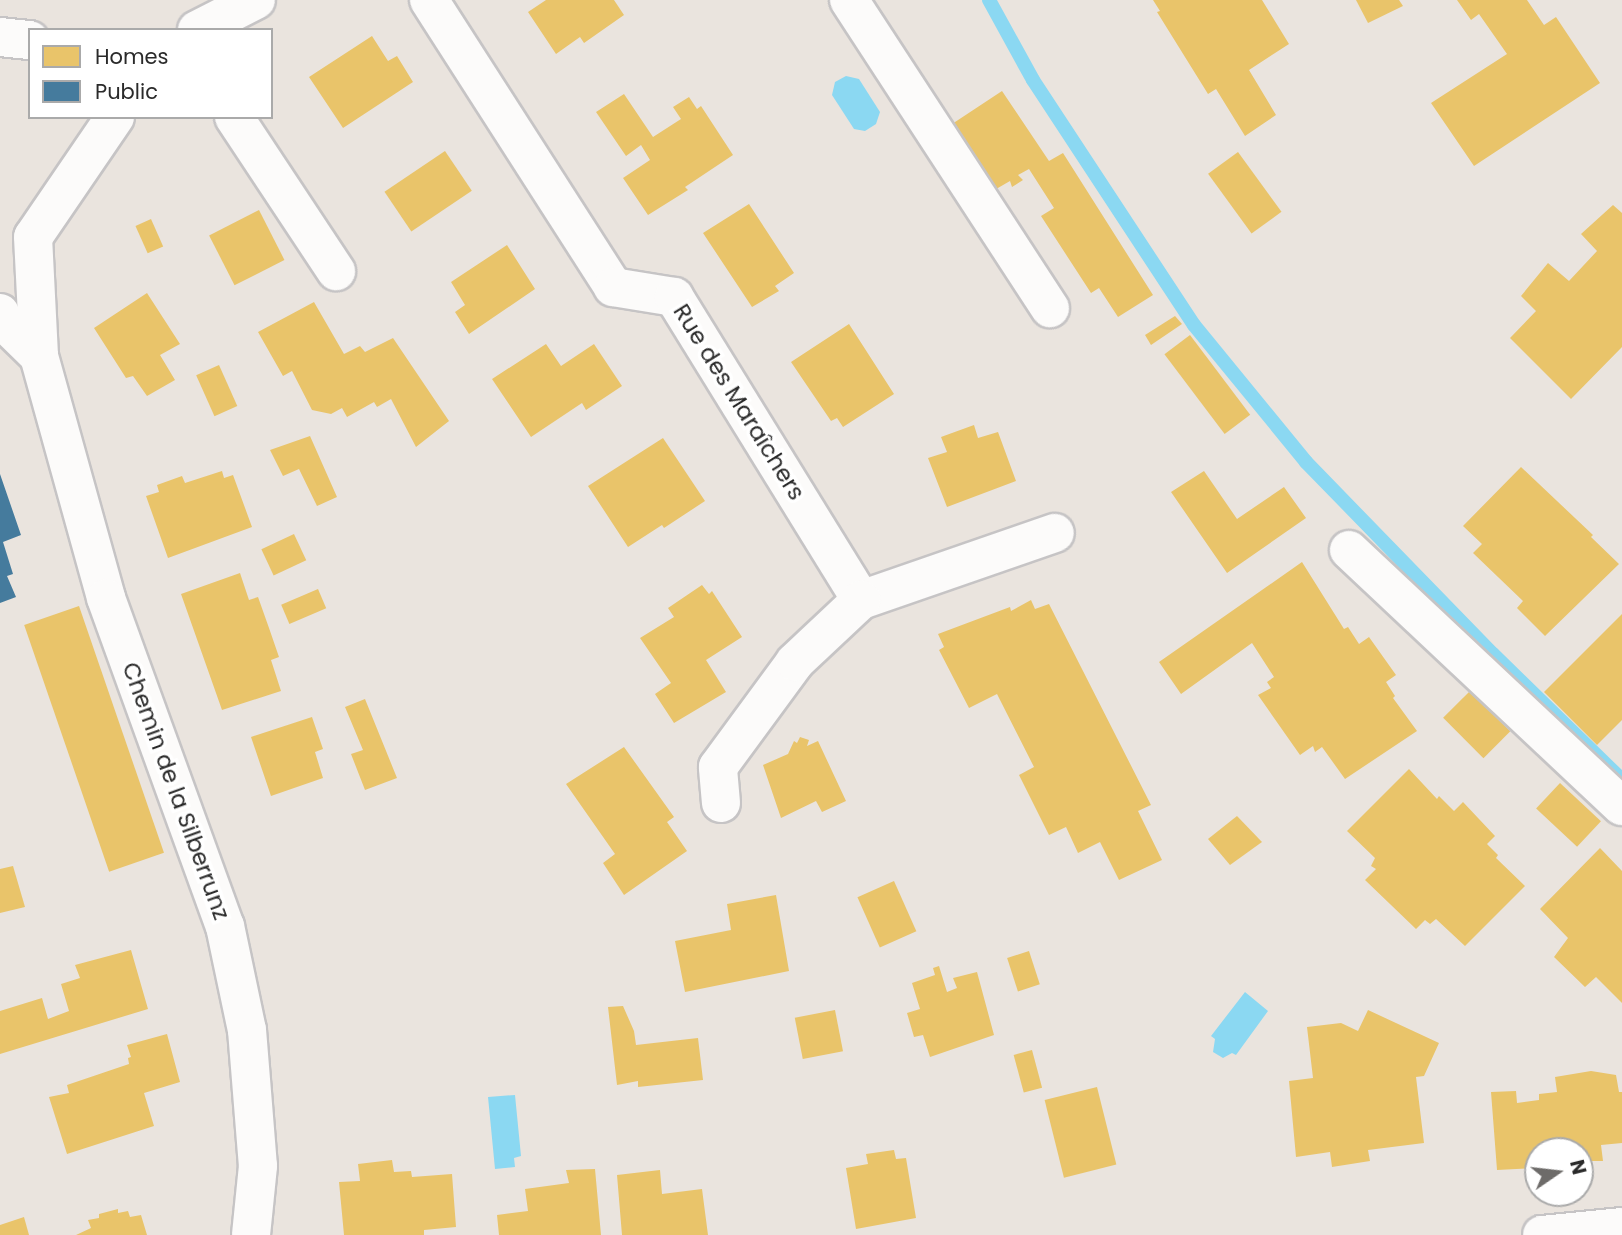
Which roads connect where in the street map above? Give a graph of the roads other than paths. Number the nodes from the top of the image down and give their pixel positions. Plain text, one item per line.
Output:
1 (256, 0) edge
2 (429, 0) edge
3 (849, 0) edge
4 (201, 28) edge
5 (0, 37) edge
6 (28, 40) edge
7 (114, 119) edge
8 (235, 119) edge
9 (17, 236) edge
10 (336, 271) dead end
11 (1050, 308) dead end
12 (0, 313) edge
13 (39, 356) junction
14 (1055, 533) dead end
15 (1349, 550) dead end
16 (861, 600) junction
17 (721, 803) dead end
18 (1622, 806) edge
19 (1622, 1227) edge
20 (251, 1235) edge
21 (1542, 1235) edge

1 - 4 street
2 - 16 street, Rue des Maraîchers
3 - 11 street
5 - 6 street
7 - 9 street, Chemin de la Silberrunz
8 - 10 street
9 - 13 street, Chemin de la Silberrunz
12 - 13 street
13 - 20 street, Chemin de la Silberrunz
14 - 16 street
15 - 18 street
16 - 17 street
19 - 21 street

